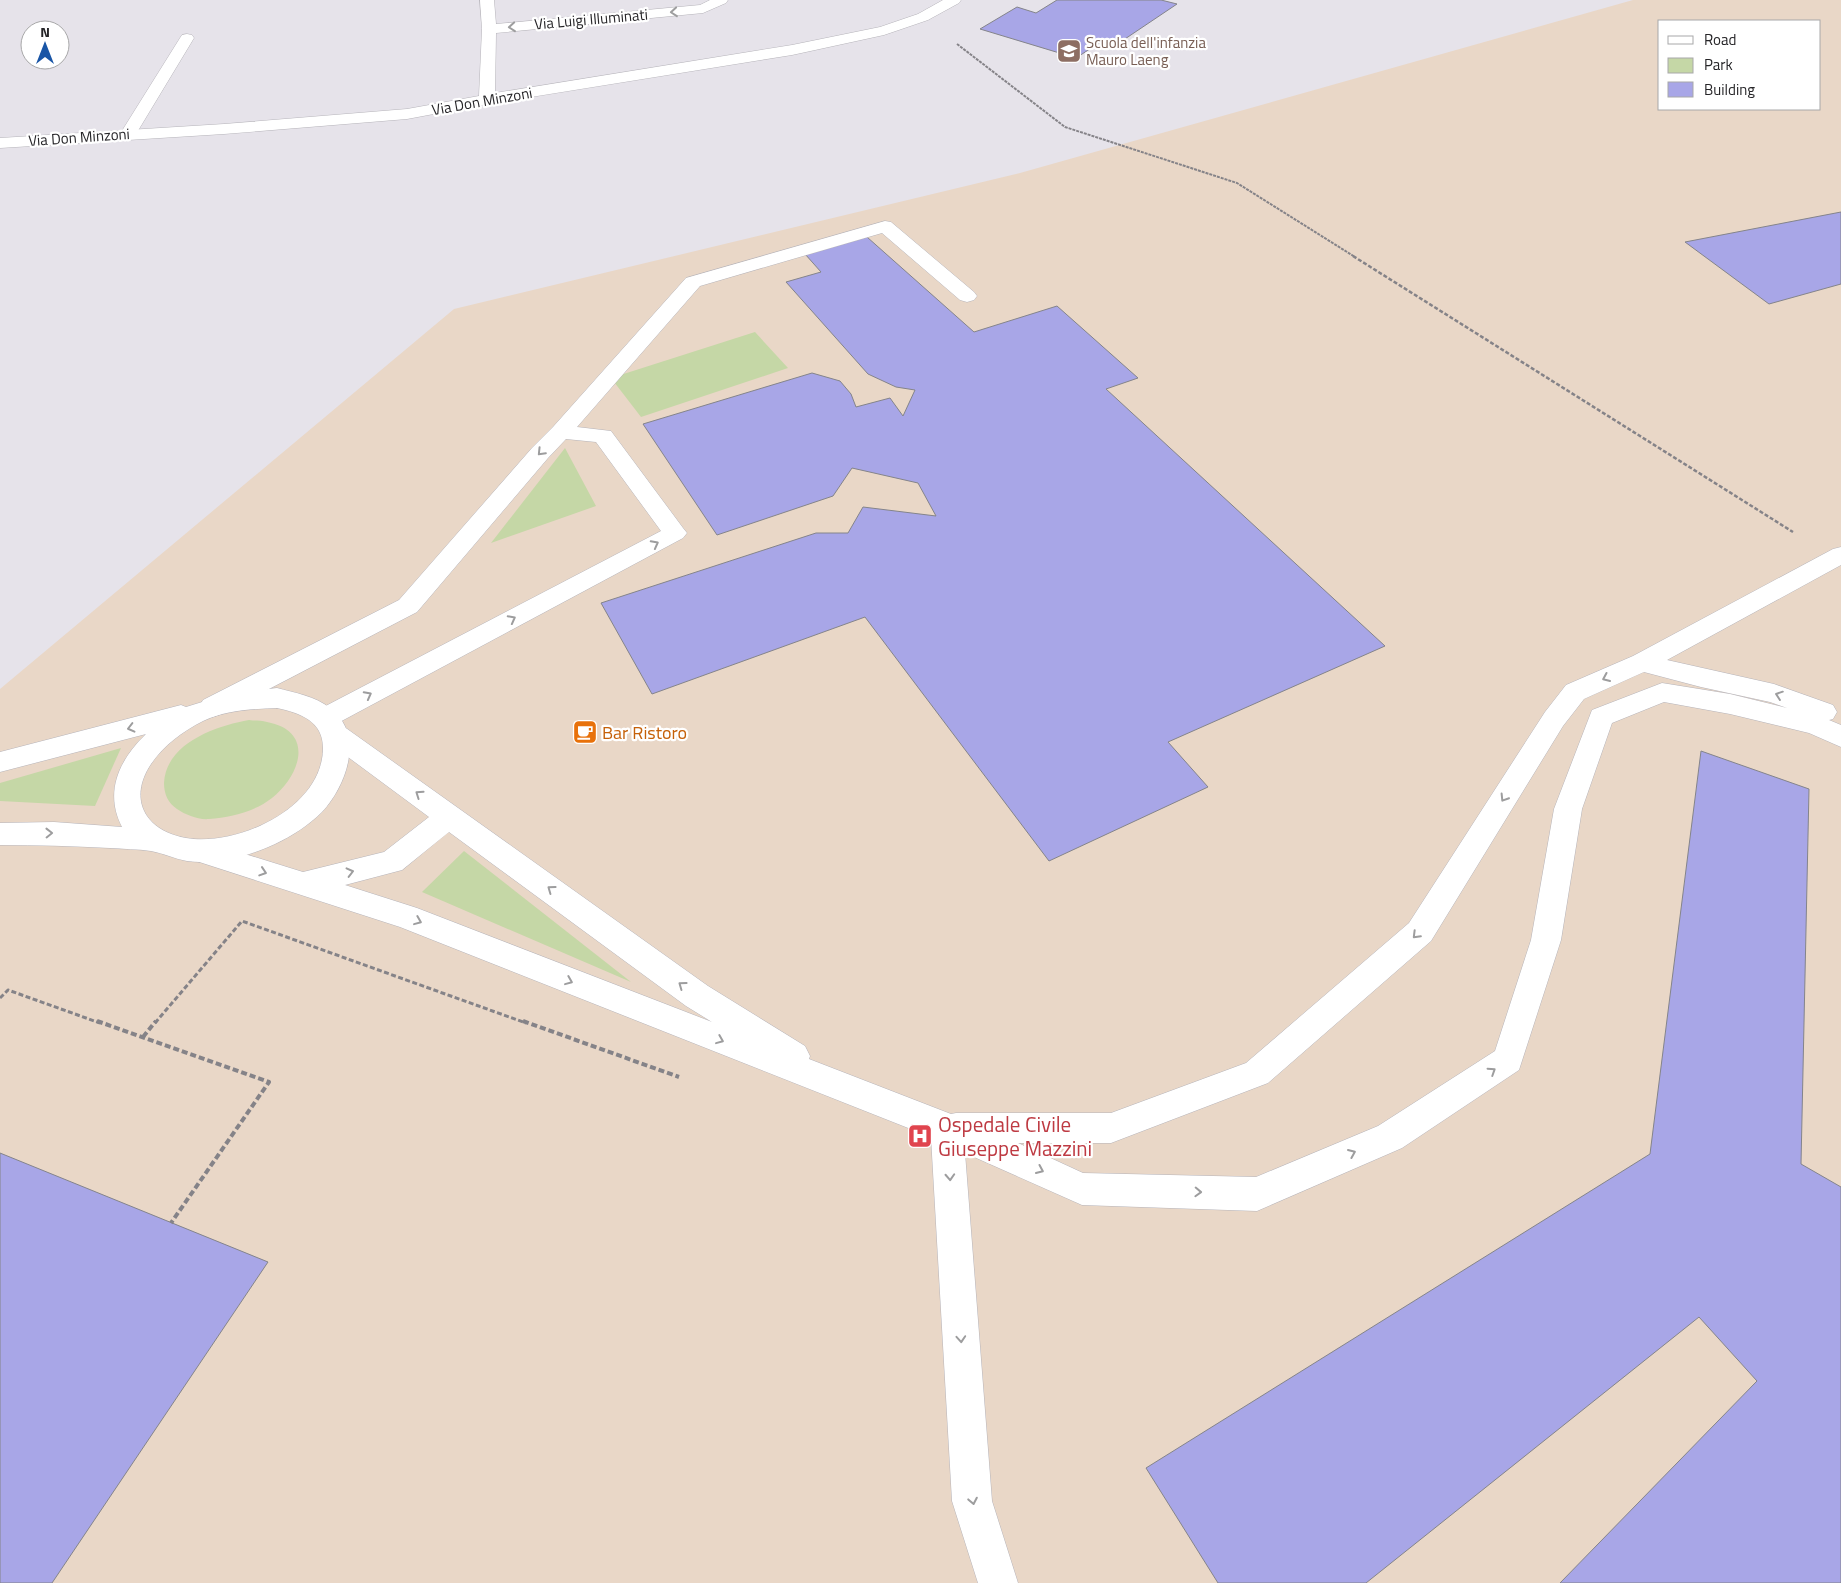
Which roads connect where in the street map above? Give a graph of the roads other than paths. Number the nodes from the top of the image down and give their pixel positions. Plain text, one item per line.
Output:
1 (487, 0) edge
2 (721, 0) edge
3 (954, 0) edge
4 (489, 29) junction
5 (187, 38) dead end
6 (488, 99) junction
7 (128, 134) junction
8 (0, 142) edge
9 (968, 296) dead end
10 (561, 432) junction
11 (1838, 557) edge
12 (1642, 662) junction
13 (212, 707) junction
14 (1841, 718) edge
15 (329, 726) junction
16 (1841, 737) edge
17 (0, 762) edge
18 (449, 816) junction
19 (0, 834) edge
20 (152, 840) junction
21 (200, 851) junction
22 (303, 884) junction
23 (857, 1094) junction
24 (948, 1128) junction
25 (998, 1583) edge

1 - 4 street
2 -> 4 street, Via Luigi Illuminati
3 - 6 street, Via Don Minzoni
4 - 6 street
5 - 7 street
6 - 7 street, Via Don Minzoni
7 - 8 street, Via Don Minzoni
9 - 10 street
10 -> 13 street
15 -> 10 street
11 - 12 street
14 -> 12 street
12 -> 24 street
13 - 15 street
13 -> 17 street
13 - 20 street
18 -> 15 street
15 - 21 street
24 -> 16 street
22 -> 18 street
23 -> 18 street
19 -> 20 street
20 - 21 street
21 -> 22 street
22 -> 23 street
23 - 24 street
24 -> 25 street

